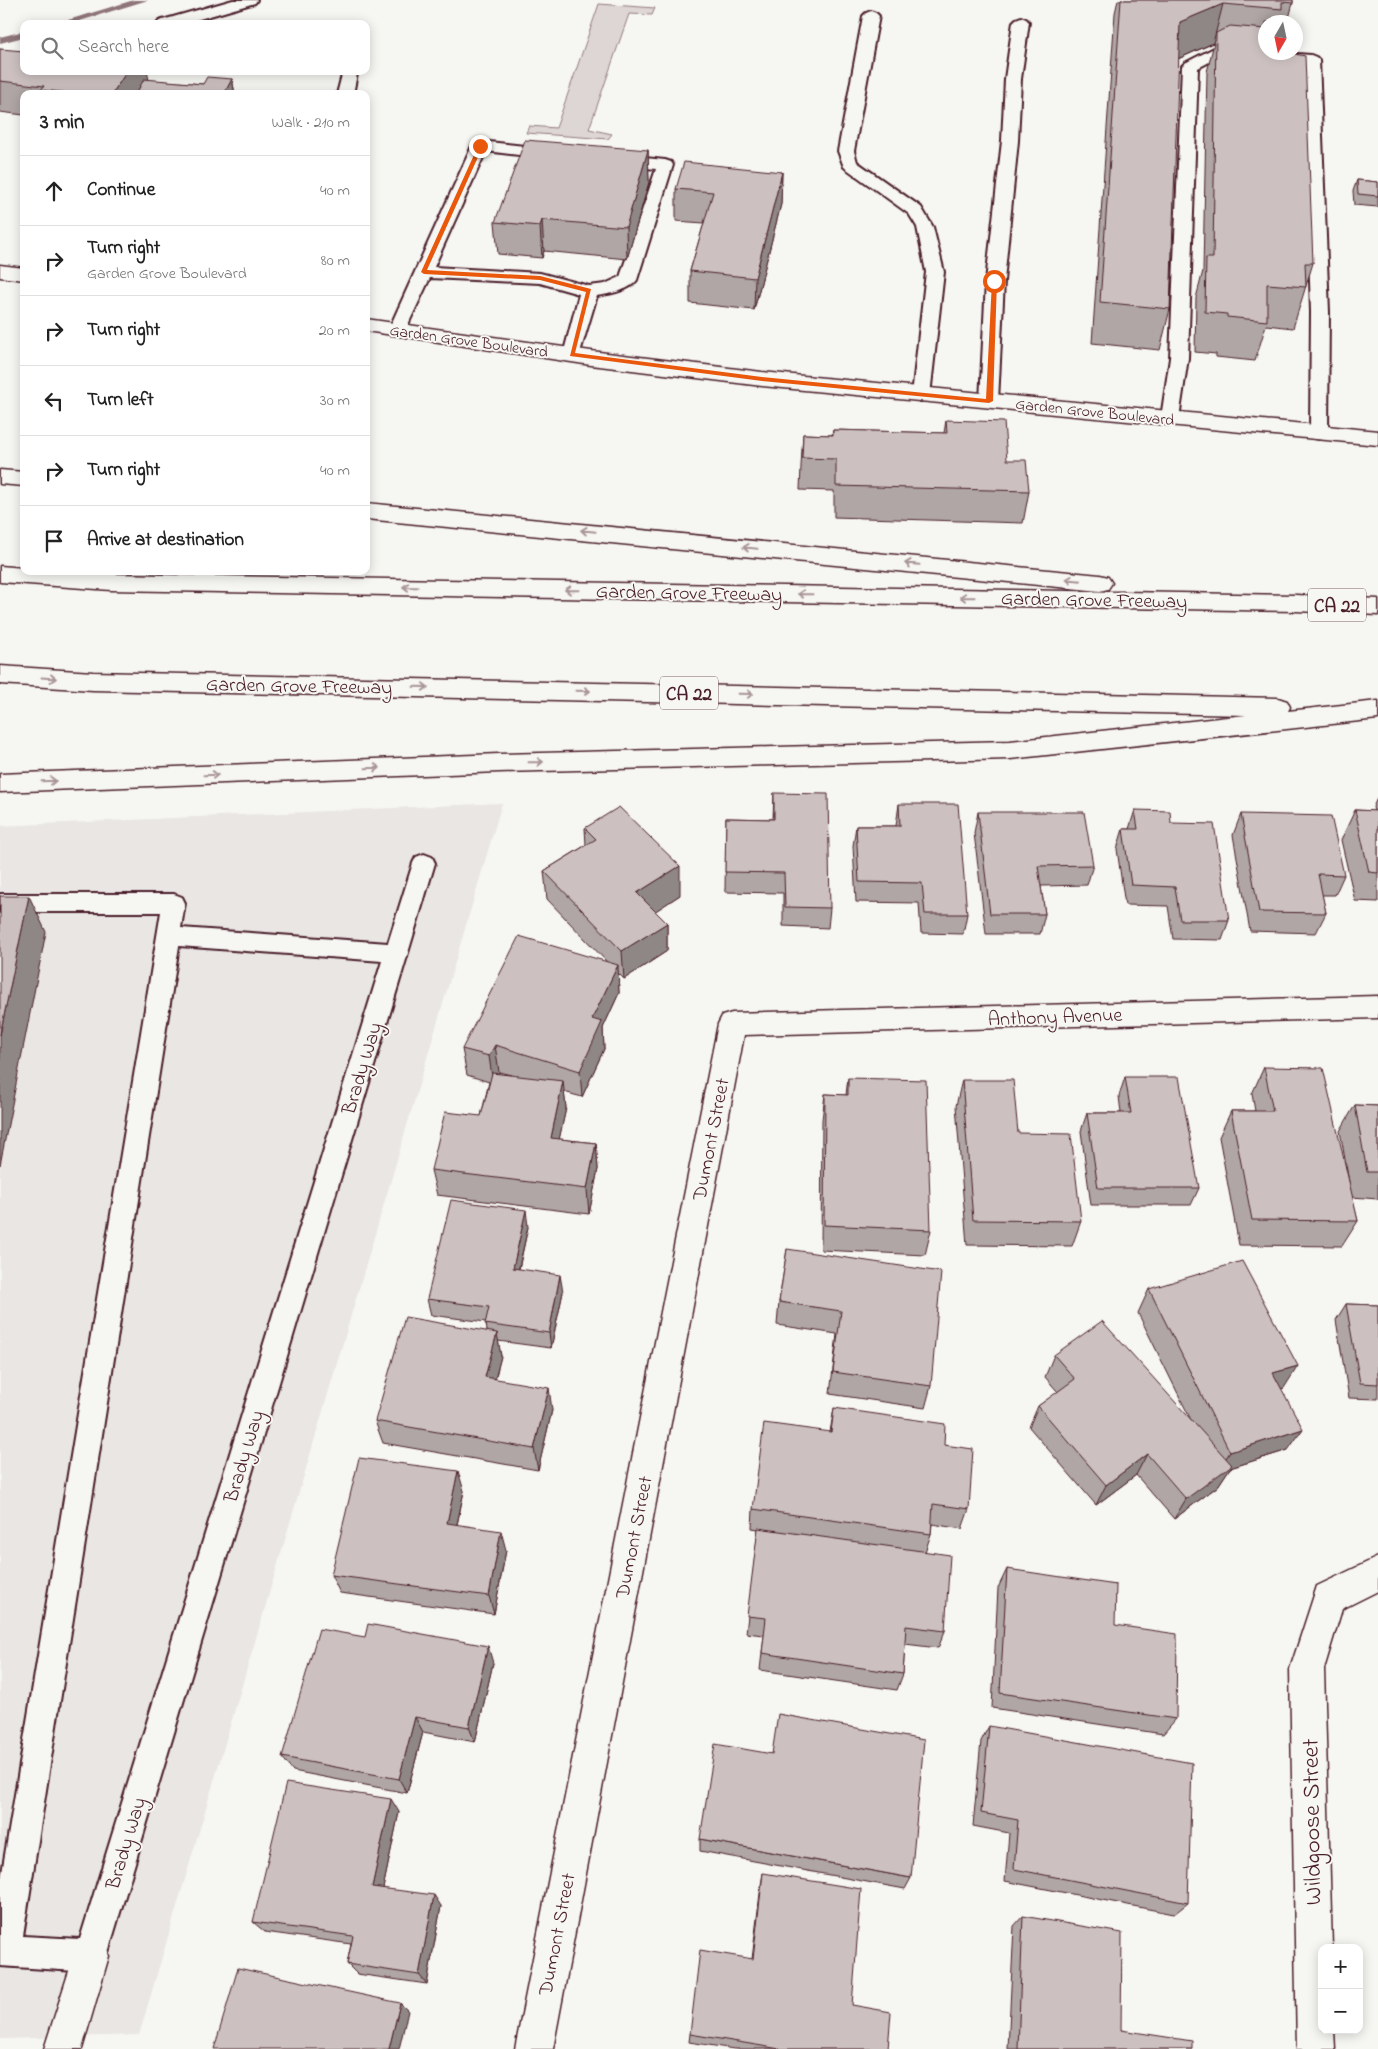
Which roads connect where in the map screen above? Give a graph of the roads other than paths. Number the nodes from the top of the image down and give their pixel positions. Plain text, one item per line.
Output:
1 (250, 0) edge
2 (871, 16) dead end
3 (178, 20) edge
4 (1021, 22) dead end
5 (350, 75) edge
6 (347, 90) edge
7 (567, 155) edge
8 (596, 158) edge
9 (0, 271) edge
10 (424, 272) junction
11 (20, 274) edge
12 (589, 291) junction
13 (370, 326) edge
14 (398, 329) junction
15 (572, 355) junction
16 (920, 395) junction
17 (989, 401) junction
18 (1170, 418) junction
19 (1319, 433) junction
20 (1378, 438) edge
21 (0, 476) edge
22 (20, 478) edge
23 (370, 511) edge
24 (0, 574) edge
25 (1296, 603) junction
26 (1378, 607) edge
27 (0, 674) edge
28 (1378, 710) edge
29 (0, 783) edge
30 (424, 863) dead end
31 (0, 903) edge
32 (169, 936) junction
33 (396, 952) junction
34 (1378, 1007) edge
35 (732, 1024) joint
36 (1378, 1573) edge
37 (3, 1950) edge
38 (91, 1956) junction
39 (62, 2049) edge
40 (534, 2049) edge
41 (1316, 2049) edge

1 - 3 lane
2 - 16 lane
4 - 17 lane
5 - 6 lane
7 - 10 lane
8 - 12 lane
9 - 11 main road
10 - 12 lane
10 - 14 lane
12 - 15 lane
13 - 14 main road, Garden Grove Boulevard
14 - 15 main road, Garden Grove Boulevard
15 - 16 main road, Garden Grove Boulevard
16 - 17 main road, Garden Grove Boulevard
17 - 18 main road, Garden Grove Boulevard
18 - 19 main road, Garden Grove Boulevard
18 - 19 lane
19 - 20 main road, Garden Grove Boulevard
21 - 22 main road
25 -> 23 main road
25 -> 24 main road, Garden Grove Freeway / CA 22
25 - 26 main road, Garden Grove Freeway / CA 22
27 -> 28 main road, Garden Grove Freeway / CA 22
29 -> 28 main road
30 - 33 lane, Brady Way
31 - 32 lane
32 - 33 lane
32 - 37 lane
33 - 38 lane, Brady Way
34 - 35 main road, Anthony Avenue
35 - 40 main road, Dumont Street
36 - 41 main road, Wildgoose Street
37 - 38 lane
38 - 39 main road, Brady Way

